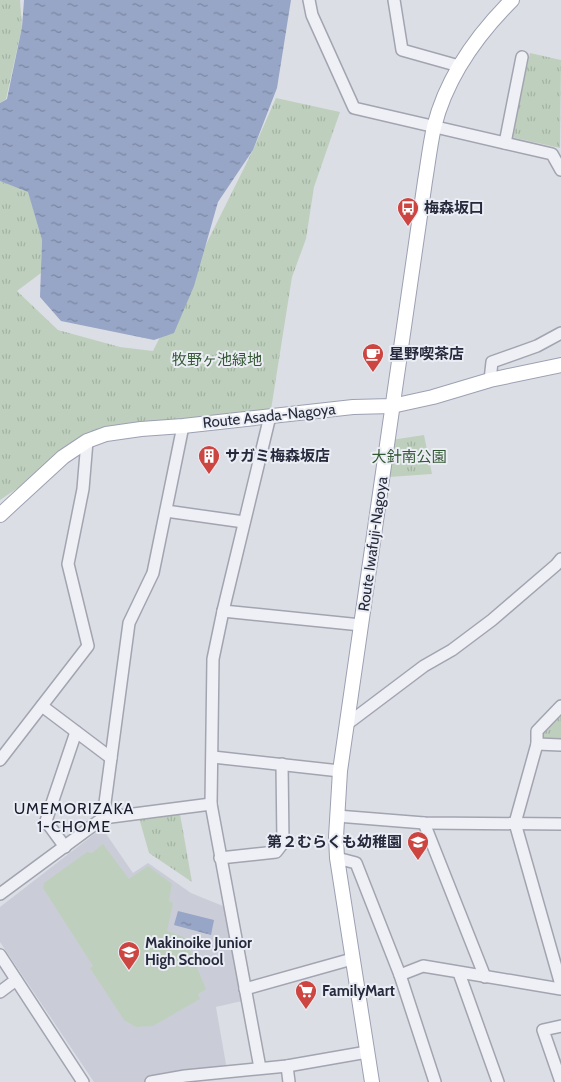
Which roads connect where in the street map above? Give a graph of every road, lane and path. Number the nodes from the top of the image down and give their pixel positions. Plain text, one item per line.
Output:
1 (309, 0) edge
2 (394, 0) edge
3 (512, 0) edge
4 (522, 57) dead end
5 (459, 66) junction
6 (434, 126) junction
7 (505, 143) junction
8 (561, 170) edge
9 (561, 333) edge
10 (561, 365) edge
11 (490, 380) junction
12 (392, 406) junction
13 (270, 416) junction
14 (183, 426) junction
15 (87, 441) junction
16 (166, 511) junction
17 (0, 515) edge
18 (244, 522) junction
19 (560, 562) edge
20 (223, 611) junction
21 (361, 625) junction
22 (42, 706) junction
23 (561, 706) edge
24 (347, 724) junction
25 (76, 732) junction
26 (536, 744) junction
27 (561, 745) edge
28 (213, 757) junction
29 (111, 758) junction
30 (0, 760) edge
31 (282, 764) junction
32 (340, 771) junction
33 (210, 804) junction
34 (337, 816) junction
35 (103, 818) junction
36 (424, 823) junction
37 (515, 823) junction
38 (561, 824) edge
39 (65, 847) junction
40 (220, 858) junction
41 (338, 858) junction
42 (0, 894) edge
43 (0, 955) edge
44 (352, 958) junction
45 (459, 973) junction
46 (400, 974) junction
47 (485, 977) junction
48 (16, 980) junction
49 (561, 987) edge
50 (245, 989) junction
51 (0, 992) edge
52 (561, 1026) edge
53 (367, 1052) junction
54 (287, 1066) junction
55 (260, 1068) junction
56 (218, 1077) edge
57 (83, 1082) edge
58 (151, 1082) edge
59 (289, 1082) edge
60 (372, 1082) edge
61 (435, 1082) edge
62 (498, 1082) edge
63 (561, 1082) edge

1 - 6 street
2 - 5 street
3 - 5 main road, Route Iwafuji-Nagoya
4 - 7 street
5 - 6 main road, Route Iwafuji-Nagoya
6 - 7 street
6 - 12 main road, Route Iwafuji-Nagoya
7 - 8 street
9 - 11 street
10 - 11 main road, Route Asada-Nagoya
11 - 12 main road, Route Asada-Nagoya
12 - 13 main road, Route Asada-Nagoya
12 - 21 main road, Route Iwafuji-Nagoya
13 - 14 main road, Route Asada-Nagoya
13 - 18 street
14 - 15 main road, Route Asada-Nagoya
14 - 16 street
15 - 17 main road, Route Asada-Nagoya
15 - 22 street
16 - 18 street
16 - 29 street
18 - 20 street
19 - 24 street
20 - 21 street
20 - 28 street
21 - 24 main road, Route Iwafuji-Nagoya
22 - 25 street
22 - 30 street
23 - 26 street
24 - 32 main road, Route Iwafuji-Nagoya
25 - 29 street
25 - 39 street
26 - 27 street
26 - 37 street
28 - 31 street
28 - 33 street
29 - 35 street
31 - 32 street
31 - 40 street
32 - 34 main road, Route Iwafuji-Nagoya
33 - 35 street
33 - 40 street
34 - 36 street
34 - 41 main road, Route Iwafuji-Nagoya
35 - 39 street
36 - 37 street
36 - 47 street
37 - 38 street
37 - 49 street
39 - 42 street
40 - 50 street
41 - 44 main road, Route Iwafuji-Nagoya
41 - 46 street
43 - 48 street
44 - 50 street
44 - 53 main road, Route Iwafuji-Nagoya
45 - 46 street
45 - 47 street
45 - 62 street
46 - 61 street
47 - 49 street
48 - 51 street
48 - 57 street
50 - 55 street
52 - 63 street
53 - 54 street
53 - 60 main road, Route Iwafuji-Nagoya
54 - 55 street
54 - 59 street
55 - 56 street
56 - 58 street

